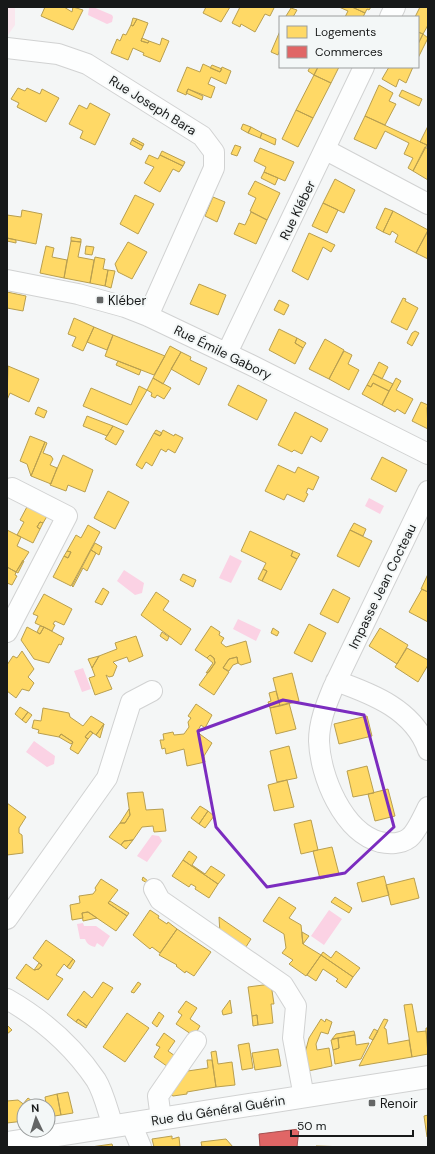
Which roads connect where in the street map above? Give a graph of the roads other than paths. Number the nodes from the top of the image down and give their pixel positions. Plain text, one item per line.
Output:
1 (396, 7) edge
2 (391, 16) edge
3 (7, 48) edge
4 (364, 68) edge
5 (326, 150) junction
6 (428, 204) edge
7 (7, 280) edge
8 (148, 316) junction
9 (227, 353) junction
10 (428, 454) edge
11 (12, 488) dead end
12 (428, 491) edge
13 (7, 632) edge
14 (336, 681) junction
15 (152, 691) dead end
16 (428, 750) edge
17 (428, 807) edge
18 (154, 889) dead end
19 (7, 919) edge
20 (7, 999) edge
21 (196, 1041) dead end
22 (428, 1077) edge
23 (304, 1097) junction
24 (160, 1119) junction
25 (122, 1125) junction
26 (7, 1143) edge
27 (141, 1147) edge

1 - 2 street
3 - 8 street, Rue Joseph Bara
4 - 5 street, Rue Kléber
5 - 6 street
5 - 9 street, Rue Kléber
7 - 8 street, Rue Émile Gabory
8 - 9 street, Rue Émile Gabory
9 - 10 street, Rue Émile Gabory
11 - 13 street
12 - 14 street, Impasse Jean Cocteau
14 - 16 street
14 - 17 street, Impasse Jean Cocteau
15 - 19 street
18 - 23 street
20 - 25 street
21 - 24 street
22 - 23 main road, Rue du Général Guérin
23 - 24 main road, Rue du Général Guérin
24 - 25 main road, Rue du Général Guérin
25 - 26 main road, Rue du Général Guérin
25 - 27 street

